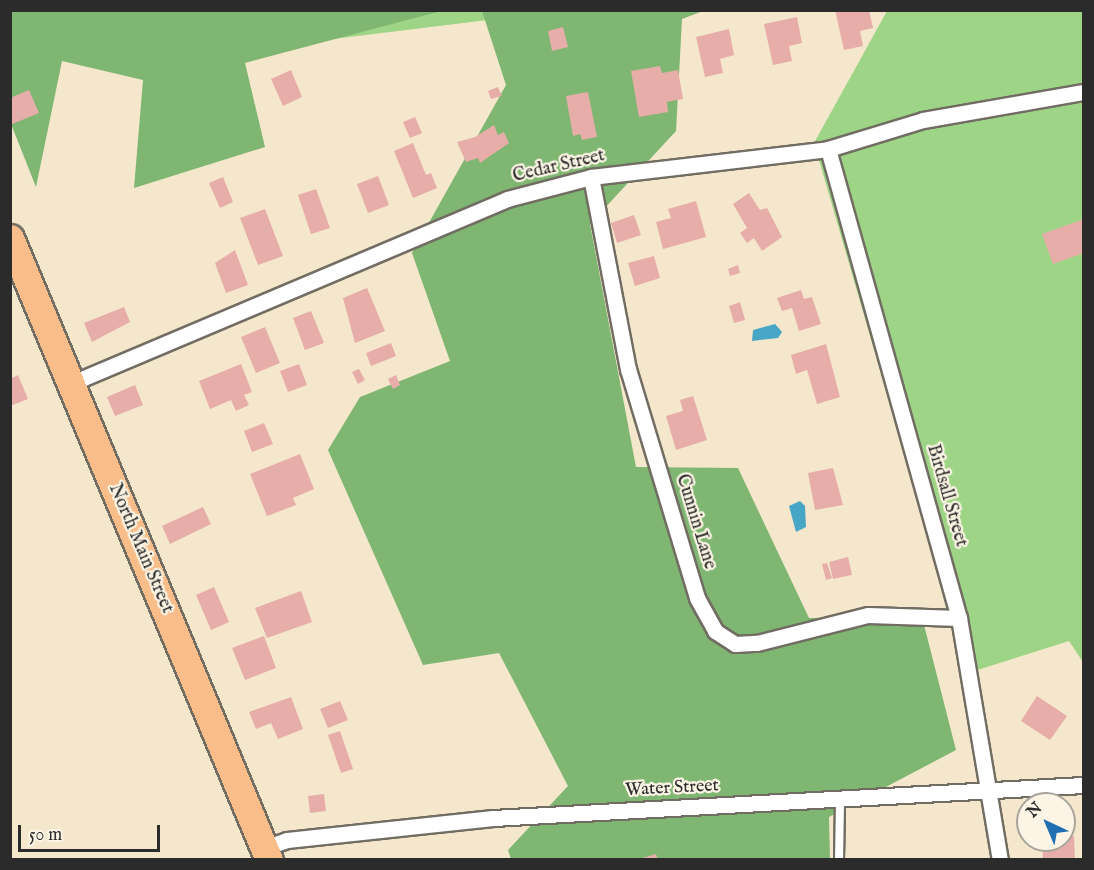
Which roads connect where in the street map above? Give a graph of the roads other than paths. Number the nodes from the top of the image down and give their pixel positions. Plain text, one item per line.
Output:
1 (1083, 92) edge
2 (828, 149) junction
3 (591, 177) junction
4 (13, 249) edge
5 (72, 383) junction
6 (959, 618) junction
7 (1083, 785) edge
8 (992, 792) junction
9 (840, 800) junction
10 (267, 854) edge
11 (839, 860) edge
12 (1000, 860) edge

1 - 2 street, Cedar Street
2 - 3 street, Cedar Street
2 - 6 street, Birdsall Street
3 - 5 street, Cedar Street
3 - 6 street, Cunnin Lane
4 - 5 highway, North Main Street
5 - 10 highway, North Main Street
6 - 8 street, Birdsall Street
7 - 8 street, Water Street
8 - 9 street, Water Street
8 - 12 street, Birdsall Street
9 - 10 street, Water Street
9 - 11 lane

